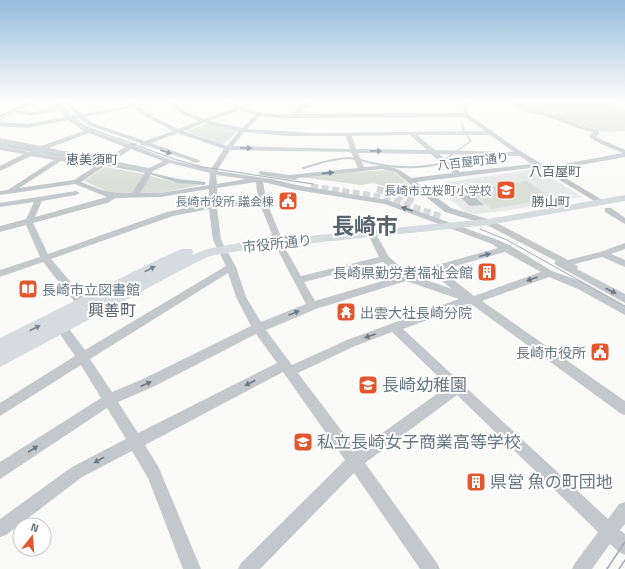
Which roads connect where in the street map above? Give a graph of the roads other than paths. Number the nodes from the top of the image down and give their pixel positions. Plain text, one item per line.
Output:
1 (19, 129) edge
2 (85, 129) edge
3 (97, 129) edge
4 (101, 129) edge
5 (176, 129) edge
6 (184, 129) edge
7 (233, 129) edge
8 (245, 129) edge
9 (485, 129) edge
10 (586, 129) edge
11 (180, 130) junction
12 (88, 131) junction
13 (242, 131) junction
14 (573, 131) dead end
15 (411, 133) junction
16 (491, 133) junction
17 (6, 134) edge
18 (348, 134) junction
19 (593, 137) junction
20 (0, 140) edge
21 (141, 143) junction
22 (130, 146) junction
23 (0, 148) edge
24 (40, 148) junction
25 (228, 148) junction
26 (432, 152) junction
27 (30, 153) junction
28 (521, 154) junction
29 (625, 154) edge
30 (355, 155) junction
31 (60, 159) junction
32 (169, 161) junction
33 (103, 163) junction
34 (538, 164) junction
35 (0, 169) edge
36 (215, 169) junction
37 (362, 169) junction
38 (545, 169) junction
39 (148, 173) junction
40 (458, 174) junction
41 (290, 177) junction
42 (263, 180) junction
43 (411, 180) junction
44 (76, 182) junction
45 (213, 186) junction
46 (4, 193) edge
47 (76, 193) dead end
48 (625, 194) edge
49 (136, 195) junction
50 (115, 196) junction
51 (625, 198) edge
52 (39, 199) junction
53 (263, 201) junction
54 (601, 204) junction
55 (0, 205) edge
56 (213, 206) junction
57 (437, 208) tunnel mouth
58 (29, 222) junction
59 (462, 222) junction
60 (625, 222) edge
61 (0, 229) edge
62 (372, 234) junction
63 (277, 240) junction
64 (625, 246) edge
65 (220, 247) junction
66 (508, 248) junction
67 (604, 254) junction
68 (46, 258) junction
69 (385, 259) junction
70 (568, 263) junction
71 (625, 264) edge
72 (231, 267) junction
73 (433, 269) junction
74 (549, 273) junction
75 (0, 274) edge
76 (408, 278) junction
77 (297, 280) junction
78 (585, 283) junction
79 (625, 299) edge
80 (473, 300) junction
81 (82, 303) junction
82 (312, 306) junction
83 (625, 311) edge
84 (58, 322) junction
85 (258, 328) junction
86 (394, 328) junction
87 (0, 346) edge
88 (83, 357) junction
89 (0, 360) edge
90 (287, 368) junction
91 (456, 388) junction
92 (110, 399) junction
93 (625, 409) edge
94 (0, 410) edge
95 (134, 442) junction
96 (355, 462) junction
97 (0, 471) edge
98 (625, 510) edge
99 (0, 529) edge
100 (609, 531) junction
101 (625, 546) edge
102 (192, 569) edge
103 (247, 569) edge
104 (431, 569) edge
105 (581, 569) edge

1 - 17 street
2 - 12 street
3 - 12 street
4 - 21 street
5 - 11 street
6 - 11 street
7 - 13 street
8 - 13 street
9 - 16 street
10 - 19 street
11 - 21 street
11 - 25 street
12 - 22 street
12 - 24 street
13 - 18 street
13 - 25 street
14 - 19 street
15 - 16 street
15 - 18 street
15 - 26 street
16 - 28 street
18 - 30 street
19 - 29 street
20 - 24 street
21 - 22 street
21 -> 36 street
22 - 32 street
22 - 33 street
23 - 27 street
24 - 27 street
24 - 33 street
25 -> 30 street
25 - 36 street
26 - 28 street
30 -> 26 street
26 - 40 street
27 - 31 street
27 - 35 street
28 - 34 street
29 - 38 street
30 - 37 street
31 - 33 street
31 - 46 street
32 - 36 street
32 - 39 street
33 - 39 street
33 - 44 street
34 - 38 street
34 - 40 street, 八百屋町通り
36 - 41 street
36 - 42 street
36 - 45 street
41 -> 37 street
37 - 43 street
38 - 54 street
39 - 49 street
40 - 43 street, 八百屋町通り
41 - 42 street
42 - 45 street
42 - 53 street
59 -> 42 street
43 - 59 street
44 - 46 street
44 - 50 street
45 - 49 street
45 - 56 street
47 - 52 street
48 - 54 highway, 市役所通り
49 - 50 street
50 - 58 street
51 - 54 highway, 市役所通り
52 - 55 street
52 - 58 street
53 - 56 street
53 - 63 street
54 - 59 highway, 市役所通り
54 - 60 street
56 - 65 street
56 - 68 street
57 - 78 street
58 - 61 street
58 - 68 street
59 - 62 highway, 市役所通り
59 - 63 highway, 市役所通り
59 - 66 street
59 - 70 street
59 - 78 street
62 - 63 highway, 市役所通り
62 - 69 street
63 - 65 highway, 市役所通り
63 - 77 street
64 - 67 street
65 - 72 street
81 -> 65 highway, 市役所通り
65 - 84 highway, 市役所通り
73 -> 66 street
66 - 74 street
67 - 70 street
67 - 71 street
68 - 75 street
68 - 81 street
69 - 76 street
69 - 77 street
70 - 78 street
72 - 85 street
72 - 88 street
73 - 76 street
73 - 80 street
74 - 78 street
74 -> 80 street
76 - 80 street
76 - 82 street
77 - 82 street
78 -> 79 street
78 - 83 street
80 - 86 street
80 - 93 street
81 - 84 highway, 市役所通り
85 -> 82 street
87 -> 84 highway, 市役所通り
84 - 88 street
84 - 89 highway, 市役所通り
85 - 90 street
92 -> 85 street
86 -> 90 street
86 - 91 street
88 - 92 street
88 - 94 street
90 -> 95 street
90 - 96 street
91 - 96 street
91 - 100 street
92 - 95 street
97 -> 92 street
95 -> 99 street
95 - 102 street
96 - 103 street
96 - 104 street
98 - 100 street
100 - 101 street
100 - 105 street

